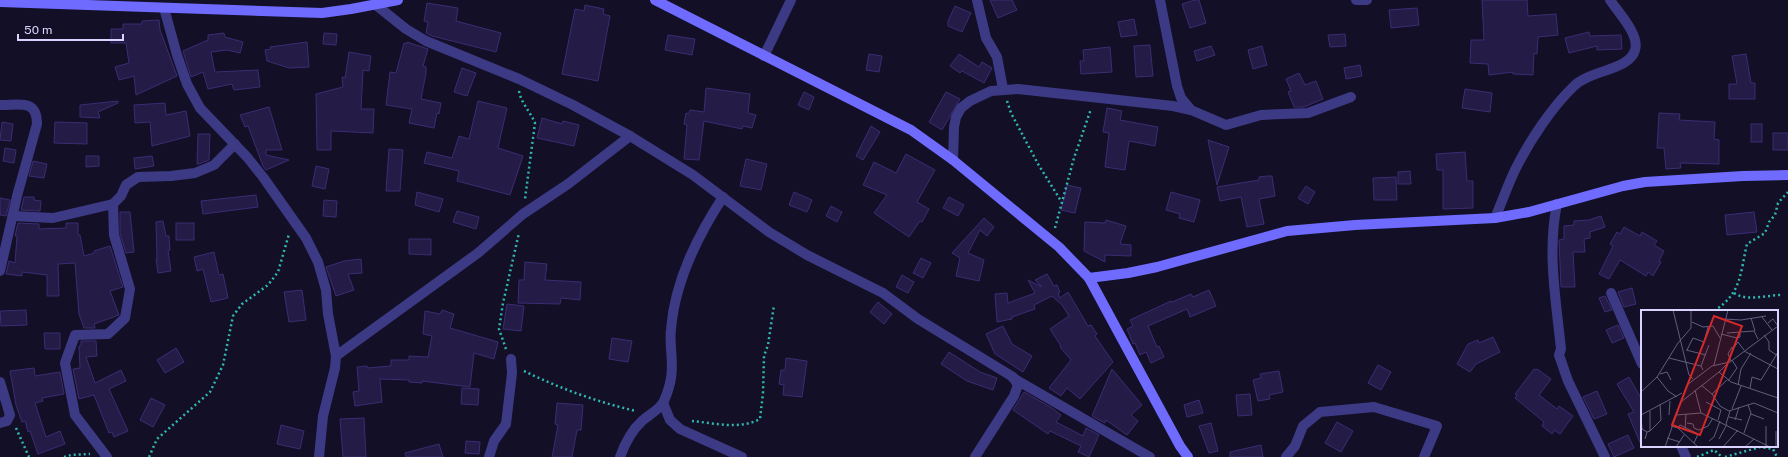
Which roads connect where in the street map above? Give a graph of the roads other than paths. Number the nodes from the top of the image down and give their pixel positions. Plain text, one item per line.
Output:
1 (398, 0) edge
2 (655, 0) edge
3 (791, 0) edge
4 (977, 0) edge
5 (1160, 0) edge
6 (1356, 0) edge
7 (1367, 0) edge
8 (1610, 0) edge
9 (0, 2) edge
10 (376, 5) junction
11 (164, 8) junction
12 (764, 56) junction
13 (1003, 90) junction
14 (1351, 97) dead end
15 (0, 105) edge
16 (1191, 110) junction
17 (630, 136) junction
18 (235, 144) junction
19 (953, 160) junction
20 (1788, 175) edge
21 (723, 198) junction
22 (113, 204) junction
23 (1557, 204) junction
24 (13, 216) junction
25 (1495, 218) junction
26 (0, 271) edge
27 (1089, 278) junction
28 (1611, 293) dead end
29 (336, 356) junction
30 (511, 359) road end
31 (1641, 362) edge
32 (1012, 377) junction
33 (0, 382) edge
34 (663, 403) junction
35 (0, 423) edge
36 (1681, 447) edge
37 (106, 455) edge
38 (319, 457) edge
39 (489, 457) edge
40 (620, 457) edge
41 (742, 457) edge
42 (975, 457) edge
43 (1150, 457) edge
44 (1188, 457) edge
45 (1286, 457) edge
46 (1424, 457) edge
47 (1605, 457) edge
48 (1686, 457) edge

1 - 10 street
2 - 12 street
3 - 12 street
4 - 13 street
5 - 16 street
6 - 7 street
8 - 25 street
9 - 11 street
10 - 11 street
10 - 17 street
11 - 18 street
12 - 19 street
13 - 16 street
13 - 19 street
14 - 16 street
15 - 24 street
17 - 21 street
17 - 29 street
18 - 22 street
18 - 29 street
19 - 27 street
20 - 23 street
21 - 32 street
21 - 34 street
22 - 24 street
22 - 37 street
23 - 25 street
23 - 47 street
24 - 26 street
25 - 27 street
27 - 44 street
28 - 31 street
29 - 38 street
30 - 39 street
32 - 42 street
32 - 43 street
33 - 35 street
34 - 40 street
34 - 41 street
36 - 48 street
45 - 46 street

